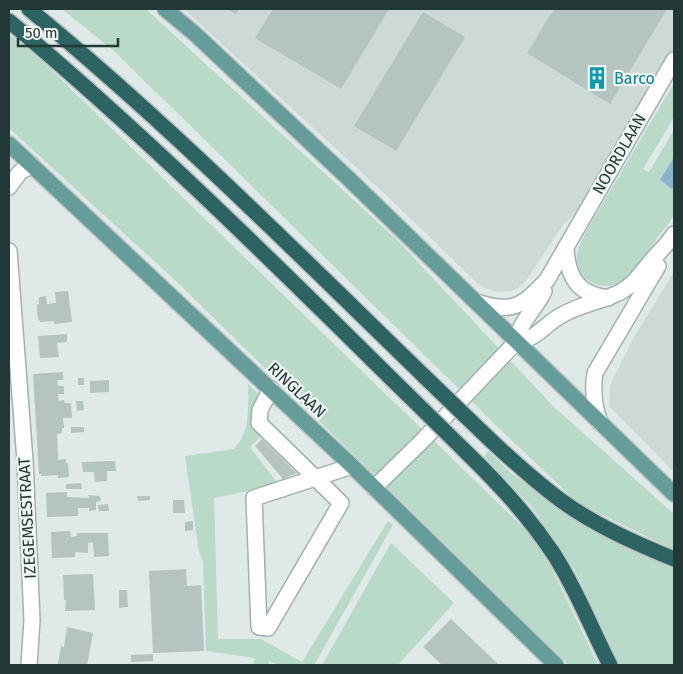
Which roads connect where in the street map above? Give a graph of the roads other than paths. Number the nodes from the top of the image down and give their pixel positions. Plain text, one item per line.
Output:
1 (29, 9) edge
2 (165, 9) edge
3 (9, 21) edge
4 (674, 60) edge
5 (9, 144) edge
6 (32, 165) junction
7 (9, 187) edge
8 (674, 234) edge
9 (665, 248) junction
10 (566, 249) junction
11 (9, 251) edge
12 (547, 280) junction
13 (608, 298) junction
14 (477, 302) junction
15 (517, 341) junction
16 (271, 389) junction
17 (14, 412) edge
18 (600, 423) junction
19 (352, 466) junction
20 (315, 478) junction
21 (374, 488) junction
22 (674, 494) edge
23 (674, 560) edge
24 (29, 665) edge
25 (556, 665) edge
26 (610, 665) edge

1 - 23 highway, bridge
2 - 14 main road
3 - 26 highway, bridge
4 - 10 street, NOORDLAAN
5 - 6 main road, RINGLAAN
6 - 7 street
6 - 16 main road, RINGLAAN
8 - 9 street, NOORDLAAN
9 - 13 street, NOORDLAAN
9 - 18 street, NOORDLAAN
10 - 12 street, NOORDLAAN
10 - 13 street
11 - 17 street, IZEGEMSESTRAAT
12 - 14 street, NOORDLAAN
12 - 15 street, NOORDLAAN
13 - 15 street, NOORDLAAN
14 - 15 main road
15 - 18 main road
15 - 21 street, NOORDLAAN
16 - 19 main road, RINGLAAN
16 - 20 street
17 - 24 street, IZEGEMSESTRAAT
18 - 22 main road
19 - 20 street
19 - 21 main road, RINGLAAN
20 - 20 street
21 - 25 main road, RINGLAAN

